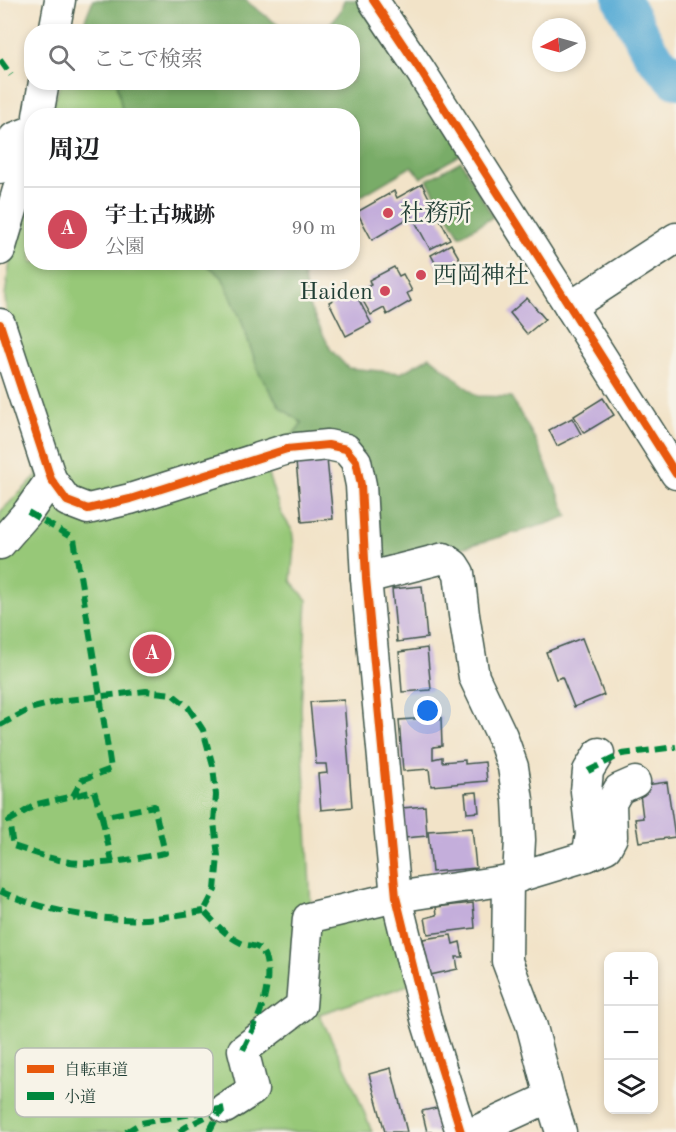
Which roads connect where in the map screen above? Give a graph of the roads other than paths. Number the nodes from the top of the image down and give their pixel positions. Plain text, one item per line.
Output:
1 (60, 0) edge
2 (373, 0) edge
3 (56, 24) edge
4 (43, 90) edge
5 (39, 108) edge
6 (24, 134) edge
7 (0, 168) edge
8 (24, 169) edge
9 (676, 238) edge
10 (0, 250) edge
11 (570, 307) junction
12 (0, 324) edge
13 (676, 474) edge
14 (51, 479) junction
15 (0, 544) edge
16 (366, 578) junction
17 (599, 753) dead end
18 (635, 782) dead end
19 (587, 856) junction
20 (513, 878) junction
21 (396, 897) junction
22 (550, 1097) junction
23 (225, 1108) dead end
24 (461, 1132) edge
25 (474, 1132) edge
26 (561, 1132) edge

1 - 3 street
2 - 11 street
4 - 5 street
6 - 7 street
8 - 10 street
9 - 11 street
11 - 13 street
12 - 14 street
14 - 15 street
14 - 16 street
16 - 20 street
16 - 21 street
17 - 19 street
18 - 19 street
19 - 20 street
20 - 21 street
20 - 22 street
21 - 23 street
21 - 24 street
22 - 25 street
22 - 26 street

